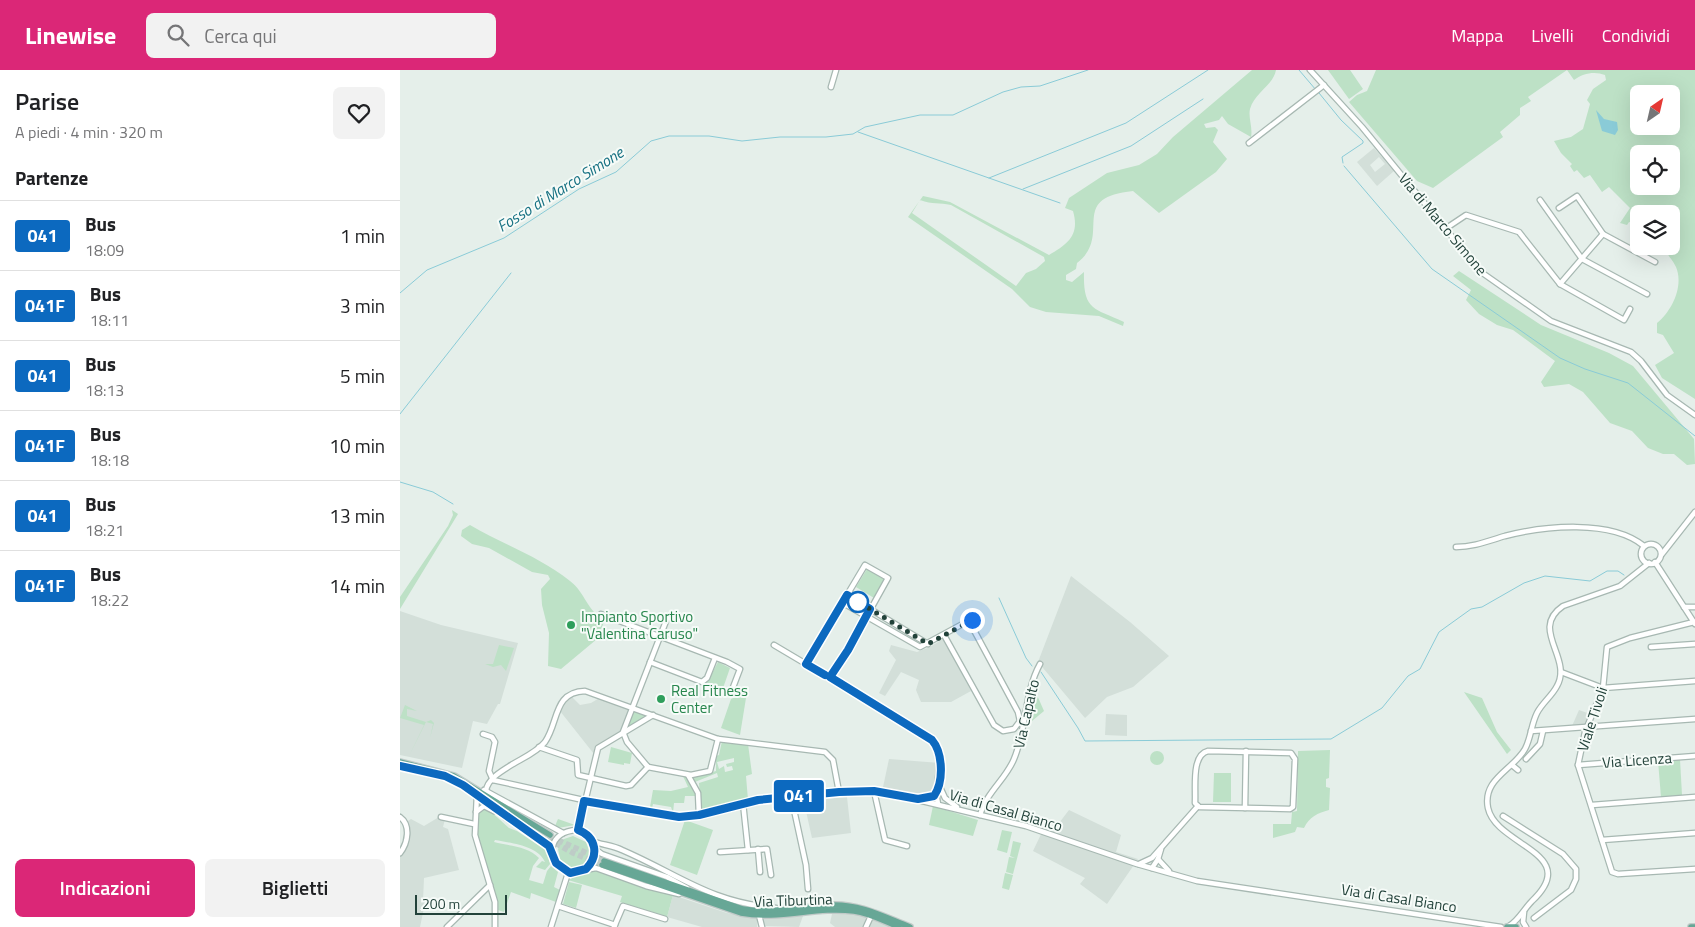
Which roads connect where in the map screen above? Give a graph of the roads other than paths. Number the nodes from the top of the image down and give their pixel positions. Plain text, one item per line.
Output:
1 (836, 70) edge
2 (1310, 70) edge
3 (1324, 85) junction
4 (831, 87) dead end
5 (1249, 143) dead end
6 (1540, 200) dead end
7 (1559, 208) dead end
8 (1445, 229) junction
9 (1603, 234) junction
10 (1582, 259) junction
11 (1656, 262) dead end
12 (1560, 284) junction
13 (1647, 294) dead end
14 (1630, 309) dead end
15 (1695, 415) edge
16 (1695, 512) edge
17 (1670, 541) junction
18 (1644, 546) junction
19 (1657, 546) junction
20 (1456, 547) dead end
21 (1642, 558) junction
22 (1660, 558) junction
23 (1656, 562) junction
24 (1649, 563) junction
25 (1640, 569) junction
26 (847, 595) junction
27 (843, 602) junction
28 (1684, 607) junction
29 (1695, 607) edge
30 (870, 609) junction
31 (601, 614) dead end
32 (668, 616) dead end
33 (866, 616) junction
34 (1694, 623) edge
35 (904, 628) junction
36 (896, 634) junction
37 (944, 635) junction
38 (660, 637) junction
39 (901, 637) junction
40 (928, 644) junction
41 (1695, 644) edge
42 (774, 645) dead end
43 (1651, 647) dead end
44 (715, 658) junction
45 (650, 662) junction
46 (806, 664) junction
47 (1040, 664) dead end
48 (1561, 672) junction
49 (830, 677) junction
50 (1695, 681) edge
51 (1604, 688) junction
52 (732, 690) dead end
53 (633, 707) junction
54 (653, 715) junction
55 (1695, 719) edge
56 (1587, 727) junction
57 (1531, 731) junction
58 (1543, 731) junction
59 (624, 732) junction
60 (483, 734) dead end
61 (718, 739) junction
62 (539, 747) junction
63 (1246, 751) junction
64 (1695, 756) edge
65 (1526, 759) dead end
66 (400, 762) edge
67 (1512, 765) junction
68 (1578, 765) junction
69 (400, 766) edge
70 (648, 767) junction
71 (1518, 770) dead end
72 (688, 774) junction
73 (590, 778) junction
74 (492, 780) junction
75 (476, 791) junction
76 (486, 791) junction
77 (874, 791) junction
78 (839, 792) junction
79 (939, 792) junction
80 (791, 796) junction
81 (1695, 797) edge
82 (918, 799) junction
83 (488, 801) junction
84 (584, 801) junction
85 (743, 803) junction
86 (938, 804) junction
87 (1592, 805) junction
88 (1198, 806) junction
89 (1246, 808) junction
90 (965, 811) junction
91 (476, 812) junction
92 (699, 815) junction
93 (980, 815) junction
94 (1503, 816) dead end
95 (400, 817) edge
96 (441, 817) dead end
97 (474, 824) junction
98 (520, 827) junction
99 (578, 830) junction
100 (1526, 830) junction
101 (564, 833) junction
102 (1695, 833) edge
103 (592, 840) junction
104 (1602, 840) junction
105 (1519, 841) junction
106 (1162, 845) junction
107 (907, 846) dead end
108 (552, 849) junction
109 (595, 849) junction
110 (758, 849) junction
111 (748, 850) junction
112 (400, 852) edge
113 (720, 852) dead end
114 (1152, 858) junction
115 (1158, 859) junction
116 (1137, 864) junction
117 (1152, 868) junction
118 (586, 869) junction
119 (1695, 869) edge
120 (760, 872) dead end
121 (568, 873) junction
122 (771, 875) dead end
123 (1174, 875) junction
124 (490, 885) junction
125 (808, 889) dead end
126 (688, 895) junction
127 (714, 900) junction
128 (558, 906) junction
129 (1528, 906) junction
130 (784, 909) junction
131 (760, 915) junction
132 (1520, 915) junction
133 (871, 916) junction
134 (1534, 918) dead end
135 (665, 919) dead end
136 (614, 926) edge
137 (447, 927) edge
138 (495, 927) edge
139 (551, 927) edge
140 (762, 927) edge
141 (866, 927) edge
142 (898, 927) edge
143 (910, 927) edge
144 (1494, 927) edge
145 (1501, 927) edge
146 (1510, 927) edge
147 (1526, 927) edge
148 (1691, 927) edge
149 (1695, 927) edge

1 - 4 street
2 - 3 street, Via di Marco Simone
3 - 5 street
3 - 8 street, Via di Marco Simone
6 - 10 street
7 - 9 street
8 - 12 street
8 - 15 street, Via di Marco Simone
9 - 10 street
9 - 11 street
10 - 12 street
10 - 13 street
12 - 14 street
16 - 17 street
17 - 19 street
17 - 22 street
18 - 19 street
18 - 20 street
18 - 21 street
19 - 22 street
21 - 24 street
21 - 25 street
22 - 23 street
23 - 24 street
23 - 28 street
24 - 25 street
25 - 48 street
26 - 27 street
26 - 30 street
26 - 30 street
27 - 33 street
27 - 46 street
28 - 29 street
28 - 34 street
30 - 33 street
30 - 35 street
31 - 38 street
32 - 38 street
33 - 36 street
33 - 49 street
34 - 51 street, Viale Tivoli
35 - 36 street
35 - 39 street
35 - 40 street
36 - 39 street
37 - 37 street
37 - 40 street
38 - 44 street
38 - 45 street
39 - 40 street
41 - 43 street
42 - 46 street
44 - 45 street
44 - 52 street
45 - 53 street
46 - 49 street
47 - 93 street, Via Capalto
48 - 51 street
48 - 57 street
49 - 79 street
50 - 51 street
51 - 56 street, Viale Tivoli
53 - 54 street
53 - 59 street
53 - 62 street
54 - 59 street
54 - 61 street
55 - 56 street
56 - 58 street
56 - 68 street, Viale Tivoli
57 - 58 street
57 - 67 street
58 - 65 street
59 - 70 street
59 - 73 street
60 - 74 street
61 - 72 street
61 - 78 street
62 - 73 street
62 - 74 street
63 - 88 street
63 - 89 street
63 - 89 street
64 - 68 street, Via Licenza
66 - 75 main road
67 - 71 street
67 - 105 street
68 - 87 street, Viale Tivoli
69 - 75 main road
70 - 72 street
70 - 73 street
72 - 92 street
73 - 84 street
74 - 76 street
74 - 84 street, Via di Casal Bianco
75 - 76 street
75 - 83 main road
75 - 83 main road
75 - 91 street
76 - 101 street
77 - 78 street, Via di Casal Bianco
77 - 82 street, Via di Casal Bianco
77 - 107 street
78 - 80 street, Via di Casal Bianco
79 - 82 street
79 - 86 street
79 - 90 street
80 - 85 street, Via di Casal Bianco
80 - 125 street
81 - 87 street
82 - 86 street, Via di Casal Bianco
83 - 98 street
84 - 92 street, Via di Casal Bianco
84 - 99 street
85 - 92 street, Via di Casal Bianco
85 - 111 street
86 - 90 street, Via di Casal Bianco
87 - 104 street, Viale Tivoli
88 - 89 street
88 - 106 street
90 - 93 street, Via di Casal Bianco
91 - 97 street
91 - 98 street
93 - 116 street, Via di Casal Bianco
94 - 100 street
95 - 112 street
96 - 97 street
97 - 124 street
98 - 108 street
99 - 101 street
99 - 103 street, Via Tiburtina
100 - 105 street
100 - 134 street
101 - 108 street
102 - 104 street
103 - 109 street
103 - 130 street, Via Tiburtina
104 - 119 street, Viale Tivoli
105 - 129 street
106 - 114 street
106 - 115 street
108 - 121 street
109 - 118 street
109 - 127 street, Via Tiburtina
110 - 111 street
110 - 120 street
110 - 122 street
111 - 113 street
114 - 116 street
114 - 117 street
115 - 117 street
115 - 123 street
116 - 117 street, Via di Casal Bianco
117 - 123 street, Via di Casal Bianco
118 - 121 street, Via Tiburtina
118 - 126 street, Via Tiburtina
121 - 128 street
123 - 144 street, Via di Casal Bianco
124 - 137 street
124 - 138 street
126 - 127 main road, Via Tiburtina
126 - 131 main road, Via Tiburtina
127 - 130 main road, Via Tiburtina
128 - 136 street
128 - 139 street
129 - 132 street
129 - 147 street
130 - 143 main road, Via Tiburtina
131 - 133 main road, Via Tiburtina
131 - 140 street
132 - 146 street
132 - 146 street
133 - 141 street
133 - 142 main road, Via Tiburtina
135 - 136 street
144 - 145 street, Via di Casal Bianco
148 - 149 main road

